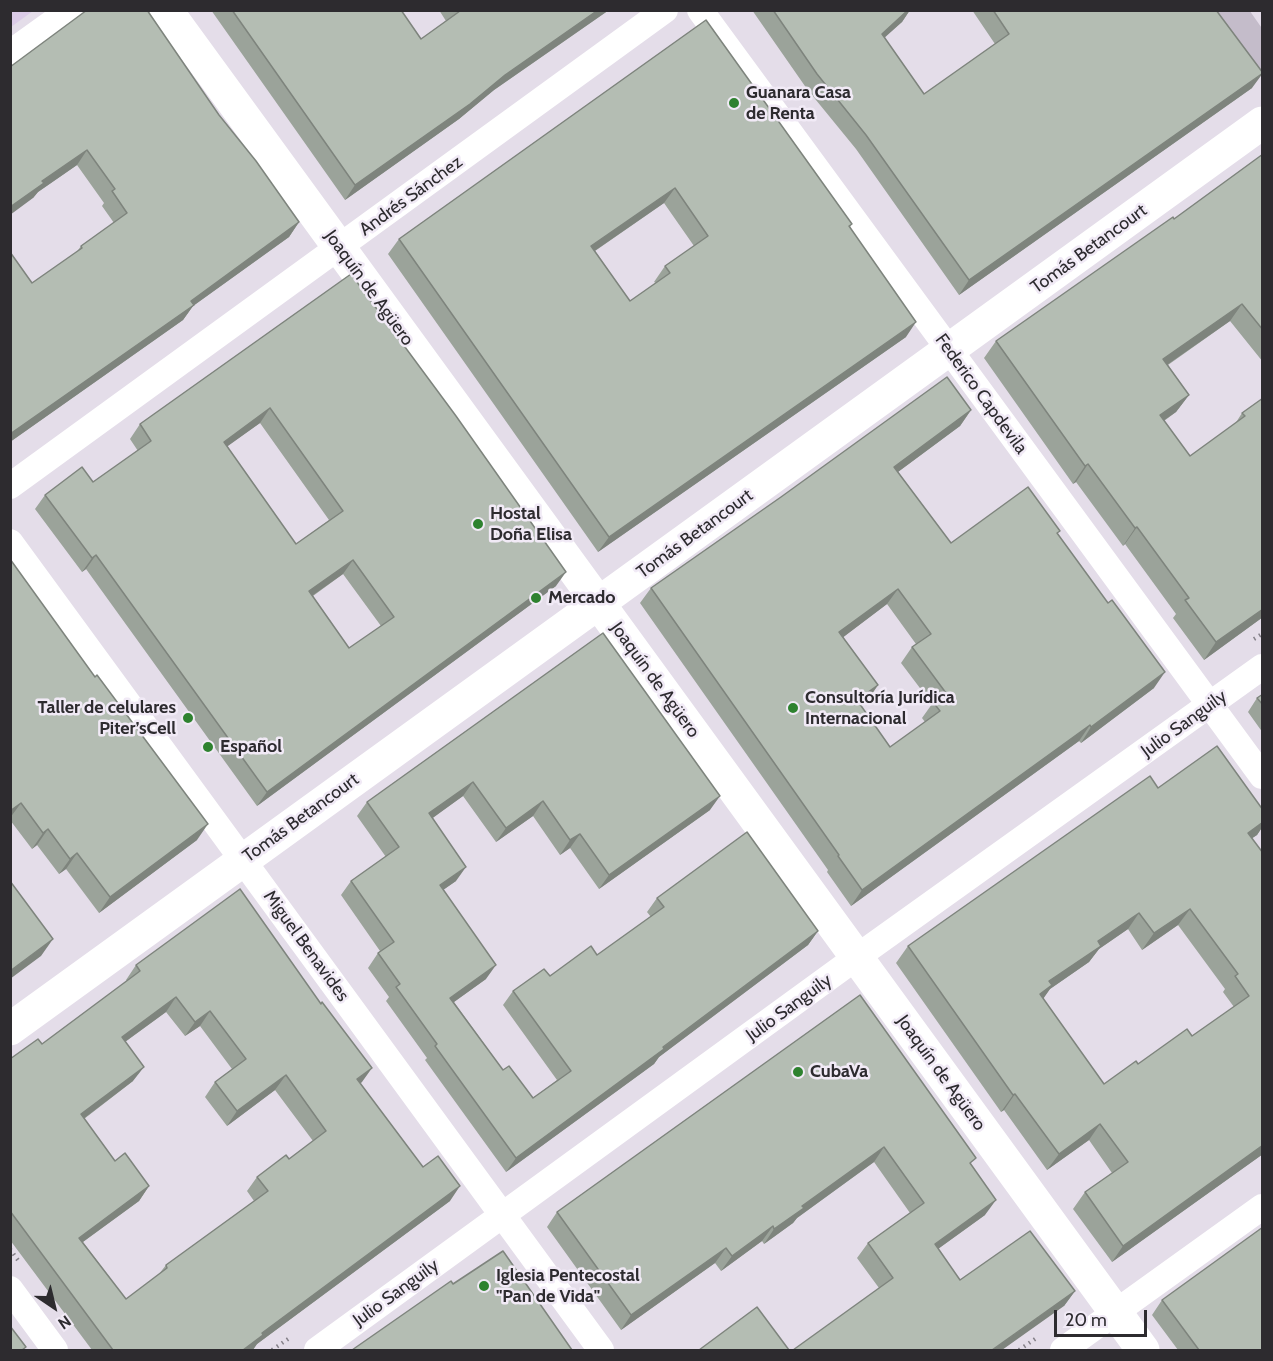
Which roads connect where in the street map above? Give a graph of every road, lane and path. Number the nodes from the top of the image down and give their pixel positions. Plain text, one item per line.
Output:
1 (70, 10) edge
2 (166, 10) edge
3 (665, 10) edge
4 (700, 10) edge
5 (1229, 10) edge
6 (10, 53) edge
7 (1263, 57) edge
8 (1263, 123) edge
9 (339, 247) junction
10 (949, 350) junction
11 (10, 486) edge
12 (10, 542) edge
13 (598, 603) junction
14 (1263, 667) edge
15 (1210, 705) junction
16 (1263, 776) edge
17 (243, 860) junction
18 (857, 957) junction
19 (10, 1029) edge
20 (1263, 1207) edge
21 (502, 1216) junction
22 (10, 1289) edge
23 (1116, 1313) junction
24 (55, 1350) edge
25 (317, 1350) edge
26 (601, 1350) edge
27 (1063, 1350) edge
28 (1143, 1350) edge

1 - 6 street
2 - 9 street, Joaquín de Agüero
3 - 9 street, Andrés Sánchez
4 - 10 street, Federico Capdevila
5 - 7 main road
8 - 10 street, Tomás Betancourt
9 - 11 street, Andrés Sánchez
9 - 13 street, Joaquín de Agüero
10 - 13 street, Tomás Betancourt
10 - 15 street, Federico Capdevila
12 - 17 street, Miguel Benavides
13 - 17 street, Tomás Betancourt
13 - 18 street, Joaquín de Agüero
14 - 15 street, Julio Sanguily
15 - 16 street, Federico Capdevila
15 - 18 street, Julio Sanguily
17 - 19 street, Tomás Betancourt
17 - 21 street, Miguel Benavides
18 - 21 street, Julio Sanguily
18 - 23 street, Joaquín de Agüero
20 - 23 street
21 - 25 street, Julio Sanguily
21 - 26 street, Miguel Benavides
22 - 24 street
23 - 27 street
23 - 28 street, Joaquín de Agüero

